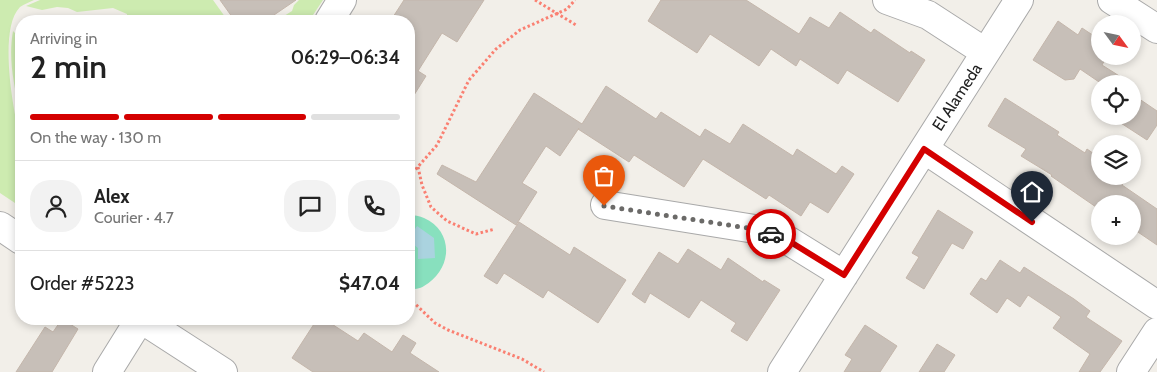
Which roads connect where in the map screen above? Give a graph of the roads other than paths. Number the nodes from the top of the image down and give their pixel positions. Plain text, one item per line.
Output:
1 (342, 0) edge
2 (887, 0) edge
3 (1019, 0) edge
4 (1112, 0) edge
5 (333, 15) edge
6 (1157, 29) edge
7 (985, 52) junction
8 (924, 149) junction
9 (604, 206) dead end
10 (0, 226) edge
11 (15, 236) edge
12 (844, 275) junction
13 (1157, 305) edge
14 (137, 325) edge
15 (150, 325) edge
16 (1157, 332) edge
17 (107, 372) edge
18 (223, 372) edge
19 (782, 372) edge
20 (1131, 372) edge

1 - 5 street
2 - 7 street
3 - 7 street, El Alameda
4 - 6 street
7 - 8 street, El Alameda
8 - 12 street, El Alameda
8 - 13 street
9 - 12 street
10 - 11 street
12 - 19 street, El Alameda
14 - 17 street
15 - 18 street
16 - 20 street

